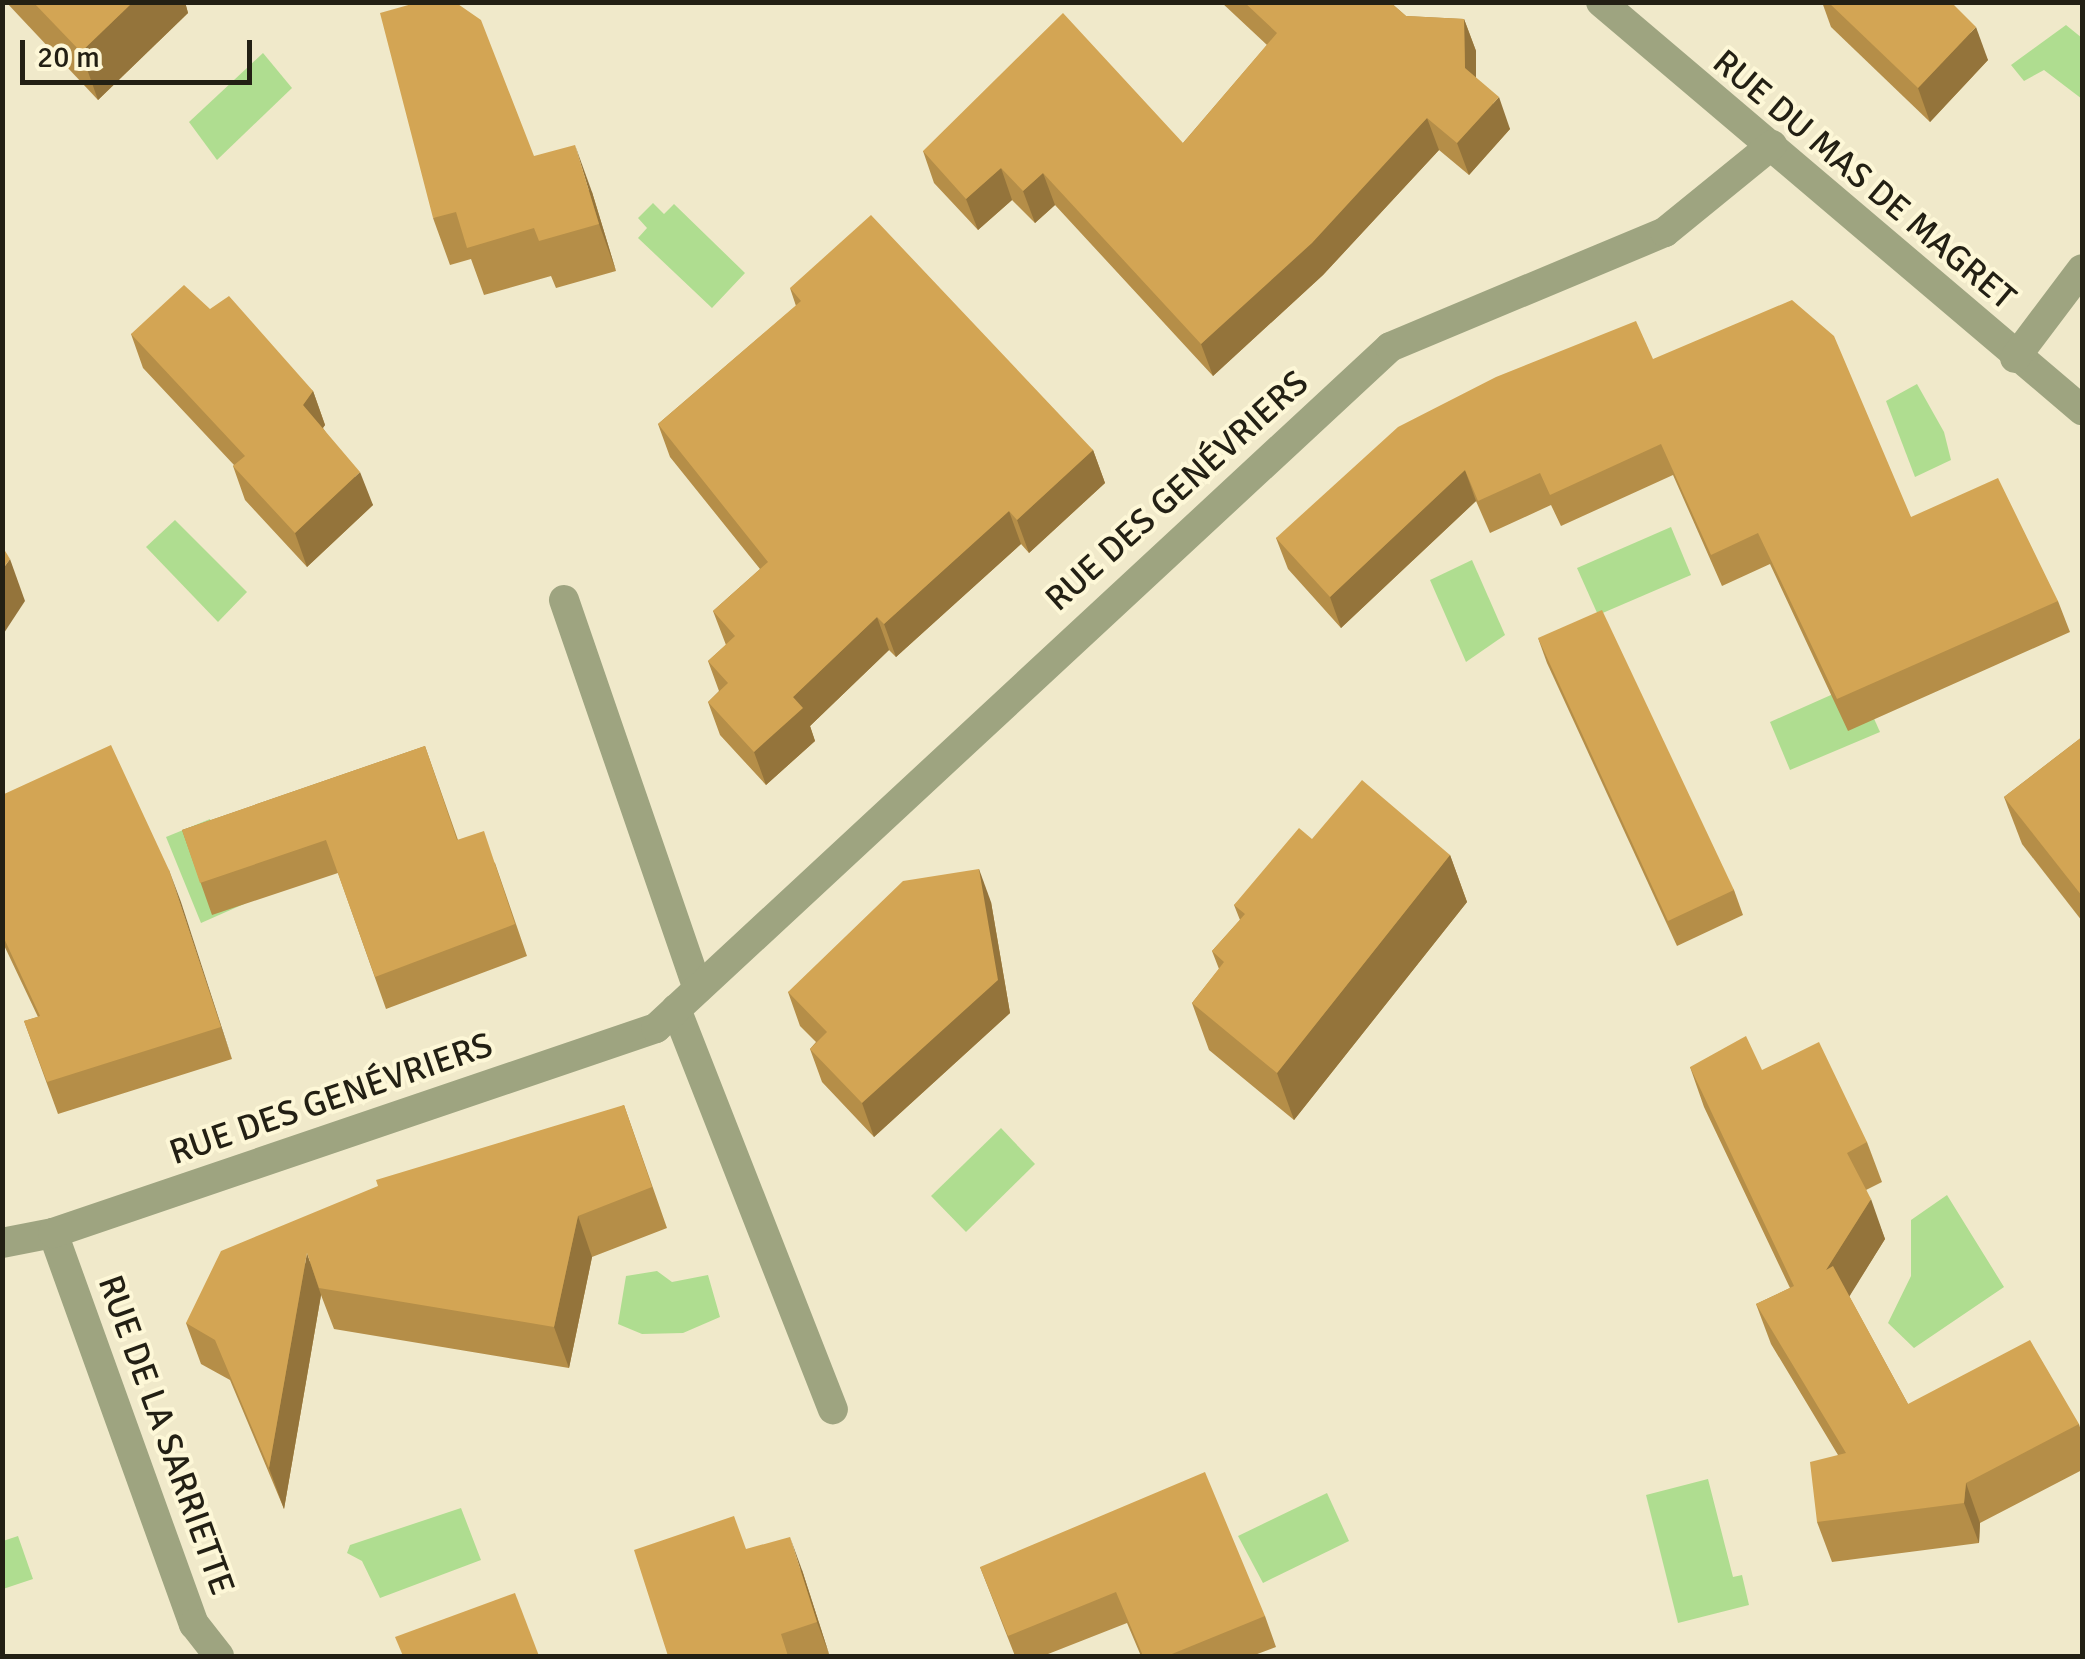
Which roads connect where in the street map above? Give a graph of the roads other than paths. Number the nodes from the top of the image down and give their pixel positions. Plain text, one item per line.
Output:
1 (1601, 2) edge
2 (1772, 146) junction
3 (2082, 269) edge
4 (2015, 358) junction
5 (2082, 410) edge
6 (564, 600) dead end
7 (687, 999) junction
8 (53, 1232) junction
9 (2, 1243) edge
10 (833, 1409) dead end
11 (219, 1656) edge

1 - 2 street, RUE DU MAS DE MAGRET
2 - 4 street, RUE DU MAS DE MAGRET
2 - 7 street, RUE DES GENÉVRIERS
3 - 4 street
4 - 5 street, RUE DU MAS DE MAGRET
6 - 7 street
7 - 8 street, RUE DES GENÉVRIERS
7 - 10 street
8 - 9 street, RUE DES GENÉVRIERS
8 - 11 street, RUE DE LA SARRIETTE

